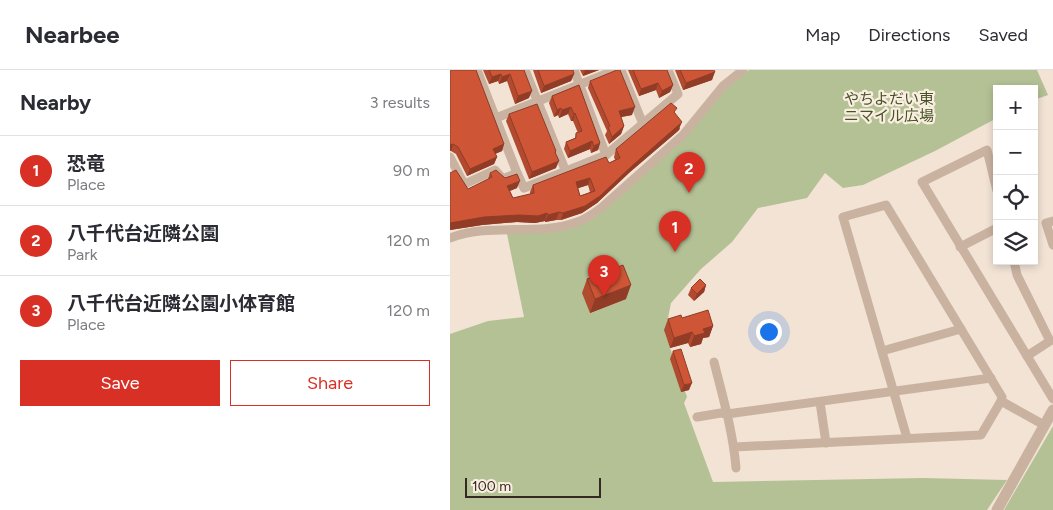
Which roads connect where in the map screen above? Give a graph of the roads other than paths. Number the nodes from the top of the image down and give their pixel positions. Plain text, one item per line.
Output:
1 (477, 70) edge
2 (525, 70) edge
3 (574, 70) edge
4 (616, 70) edge
5 (622, 70) edge
6 (668, 70) edge
7 (743, 70) edge
8 (580, 85) junction
9 (538, 101) junction
10 (496, 118) junction
11 (643, 124) junction
12 (606, 155) junction
13 (450, 157) edge
14 (566, 172) junction
15 (518, 173) junction
16 (993, 175) edge
17 (1053, 221) edge
18 (993, 230) edge
19 (450, 238) edge
20 (1053, 245) edge
21 (960, 246) junction
22 (1015, 265) edge
23 (961, 329) junction
24 (882, 351) junction
25 (1027, 356) junction
26 (714, 362) dead end
27 (991, 378) junction
28 (893, 392) junction
29 (1053, 399) edge
30 (1001, 401) junction
31 (820, 402) junction
32 (1053, 410) edge
33 (727, 414) junction
34 (697, 417) dead end
35 (1044, 425) junction
36 (907, 438) junction
37 (826, 443) junction
38 (734, 447) junction
39 (736, 468) dead end
40 (997, 510) edge

1 - 10 street
2 - 9 street
3 - 8 street
4 - 8 street
5 - 11 street
6 - 11 street
7 - 19 street
8 - 9 street
8 - 12 street
9 - 10 street
9 - 14 street
10 - 15 street
11 - 12 street
12 - 14 street
13 - 15 street
14 - 15 street
16 - 21 street
17 - 20 street
18 - 21 street
21 - 25 street
22 - 25 street
23 - 24 street
23 - 24 street
23 - 27 street
24 - 28 street
25 - 29 street
26 - 33 street
27 - 28 street
27 - 30 street
28 - 31 street
28 - 36 street
30 - 35 street
30 - 36 street
31 - 33 street
31 - 37 street
32 - 35 street
33 - 34 street
33 - 38 street
35 - 40 street
36 - 37 street
37 - 38 street
38 - 39 street

